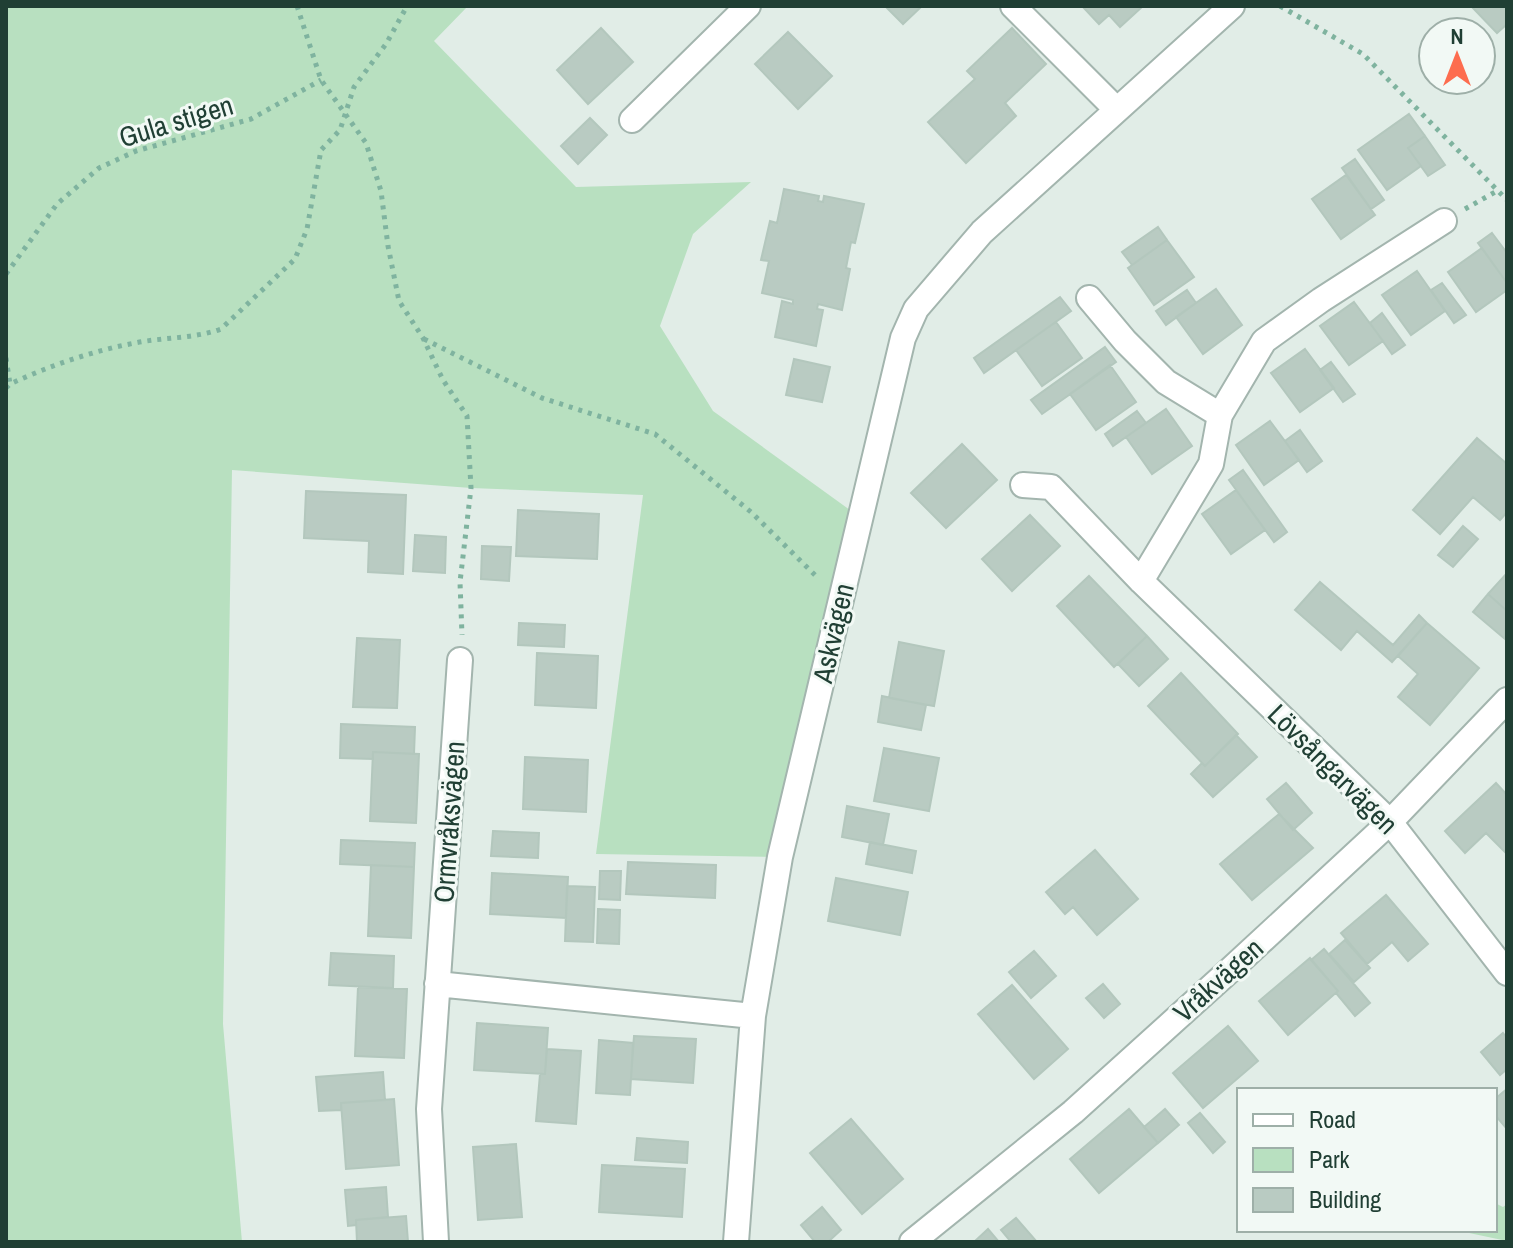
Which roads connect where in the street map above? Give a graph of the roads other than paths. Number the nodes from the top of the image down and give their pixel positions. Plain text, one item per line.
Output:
1 (748, 6) edge
2 (1013, 6) edge
3 (1232, 6) edge
4 (1117, 110) junction
5 (632, 120) dead end
6 (1444, 221) road end
7 (1089, 298) dead end
8 (1220, 415) junction
9 (1023, 485) dead end
10 (1141, 581) junction
11 (460, 660) road end
12 (1507, 700) edge
13 (1390, 822) junction
14 (1507, 973) edge
15 (437, 984) junction
16 (753, 1016) junction
17 (436, 1242) edge
18 (736, 1242) edge
19 (912, 1242) edge

1 - 5 street
2 - 4 street
3 - 4 street, Askvägen
4 - 16 street, Askvägen
6 - 8 street
7 - 8 street
8 - 10 street
9 - 10 street, Lövsångarvägen
10 - 13 street, Lövsångarvägen
11 - 15 street, Ormvråksvägen
12 - 13 street, Vråkvägen
13 - 14 street, Lövsångarvägen
13 - 19 street, Vråkvägen
15 - 16 street
15 - 17 street, Ormvråksvägen
16 - 18 street, Askvägen

